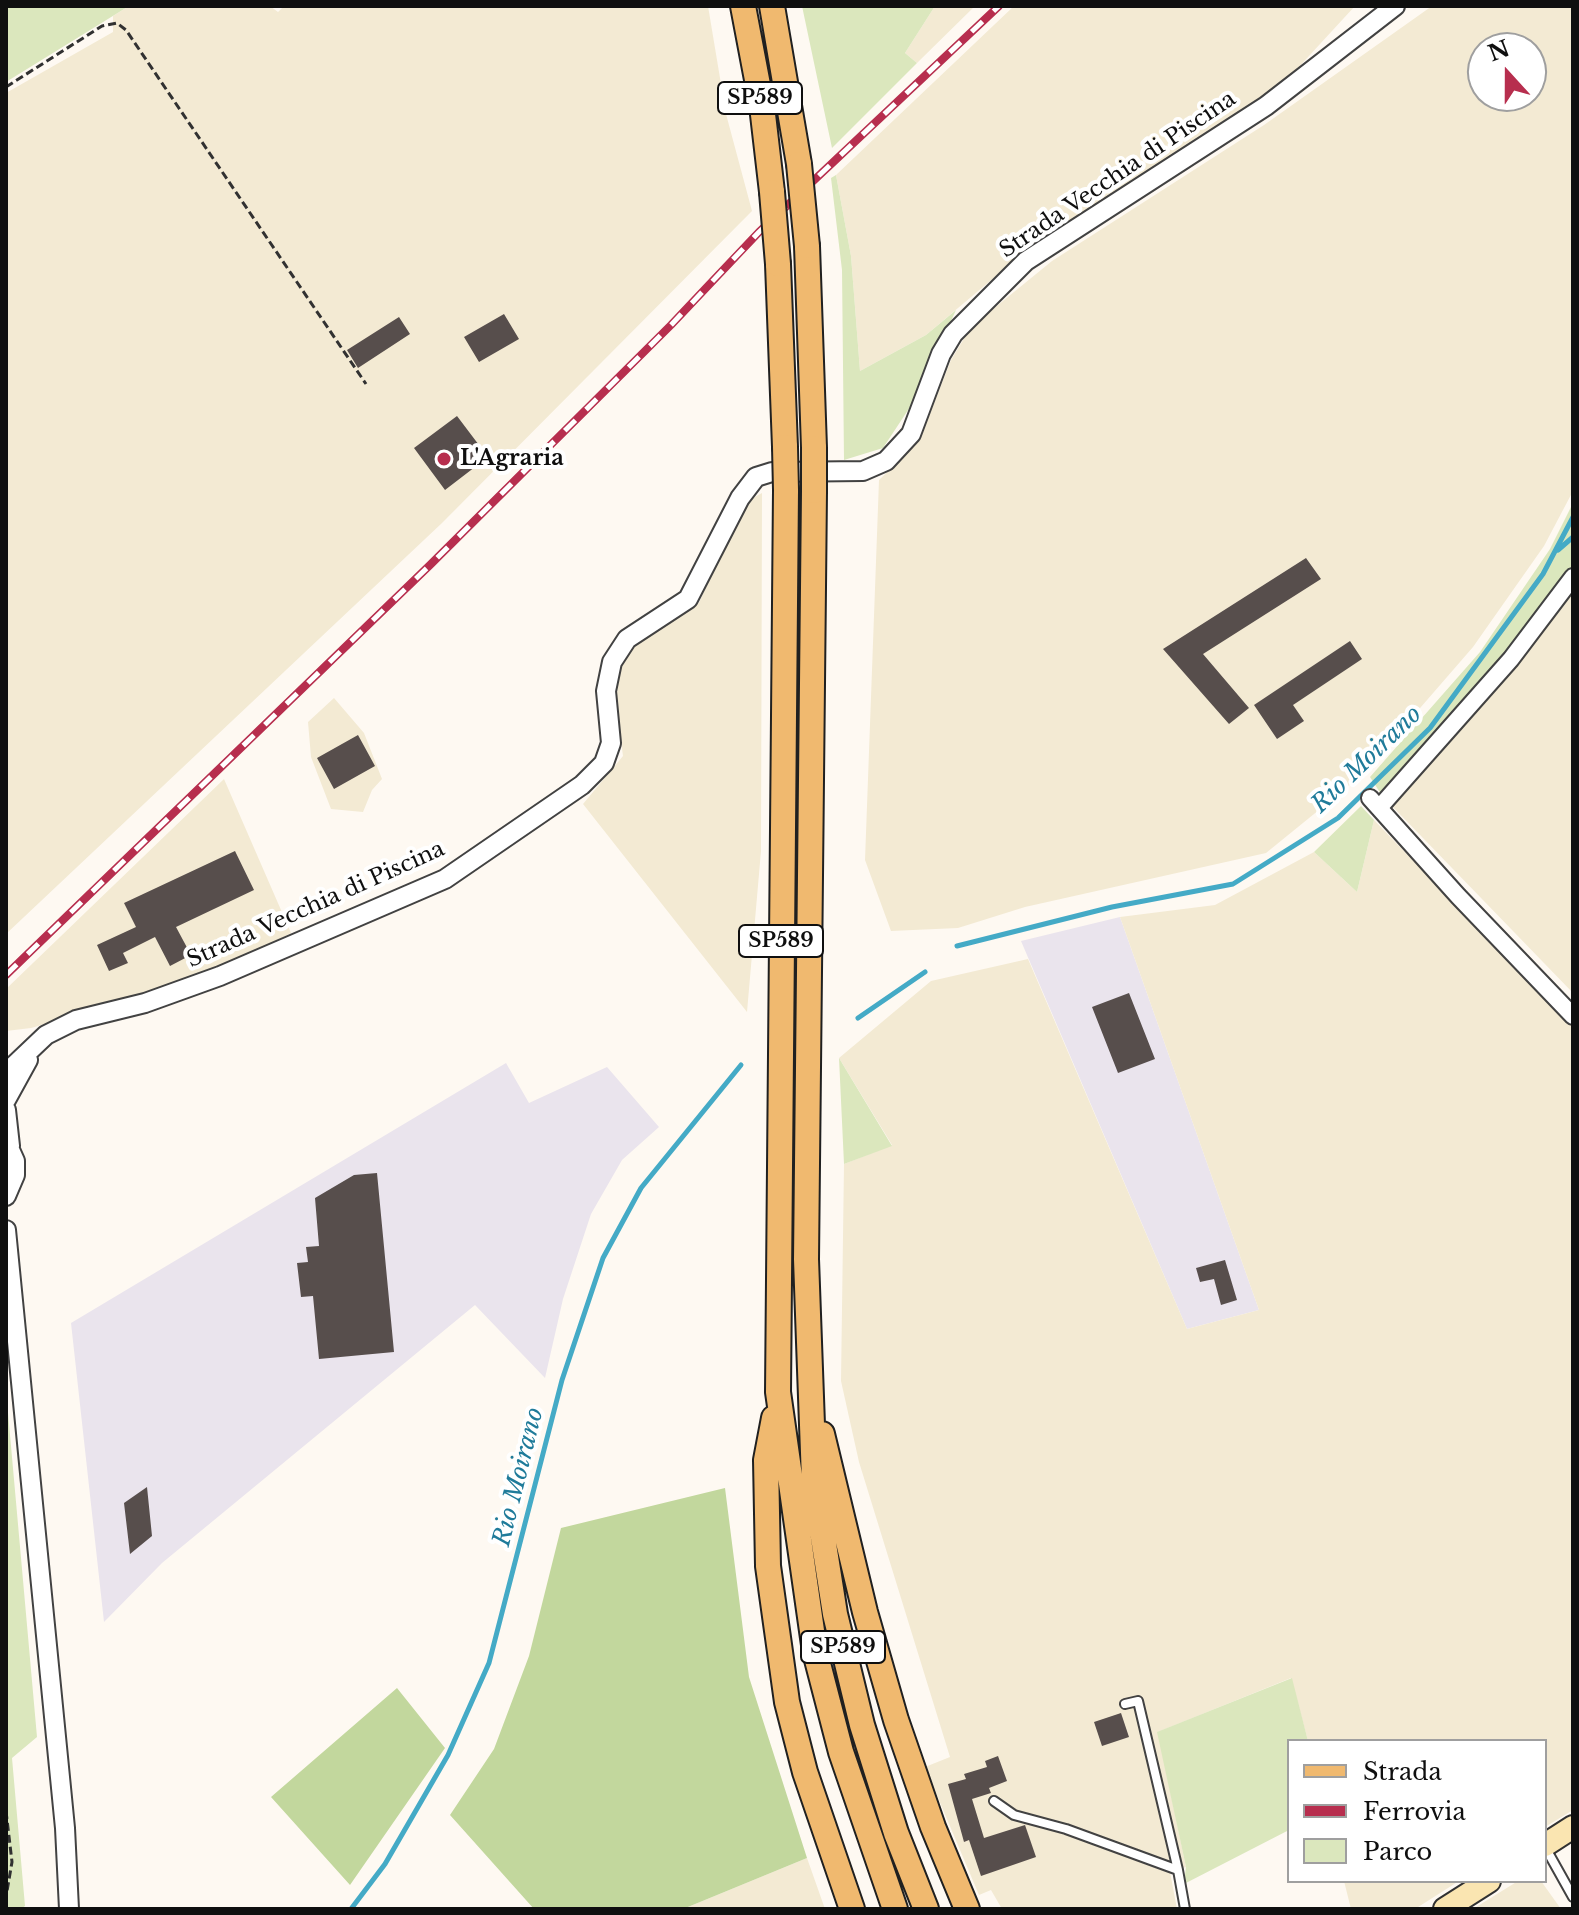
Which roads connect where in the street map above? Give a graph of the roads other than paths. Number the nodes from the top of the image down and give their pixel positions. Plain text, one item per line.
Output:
1 (743, 6) edge
2 (772, 6) edge
3 (1395, 6) edge
4 (1573, 577) edge
5 (1573, 1016) edge
6 (46, 1035) junction
7 (6, 1073) edge
8 (6, 1100) edge
9 (6, 1110) edge
10 (8, 1143) edge
11 (6, 1196) edge
12 (6, 1230) edge
13 (9, 1268) edge
14 (808, 1374) junction
15 (778, 1392) junction
16 (1125, 1704) dead end
17 (994, 1801) dead end
18 (1573, 1827) edge
19 (1547, 1844) edge
20 (1547, 1849) edge
21 (1178, 1870) junction
22 (1486, 1883) edge
23 (1573, 1897) edge
24 (69, 1909) edge
25 (852, 1909) edge
26 (895, 1909) edge
27 (926, 1909) edge
28 (967, 1909) edge
29 (1185, 1909) edge
30 (1445, 1909) edge

1 - 15 main road, SP589, bridge
2 - 14 main road, SP589, bridge
3 - 6 street, Strada Vecchia di Piscina
4 - 5 street
6 - 7 street
6 - 8 street
9 - 10 street
10 - 11 street
12 - 13 street
13 - 24 street
14 - 27 main road, SP589
14 - 28 main road
15 - 25 main road
15 - 26 main road, SP589
16 - 21 lane
17 - 21 lane
18 - 19 main road
20 - 23 lane
21 - 29 lane
22 - 30 main road

